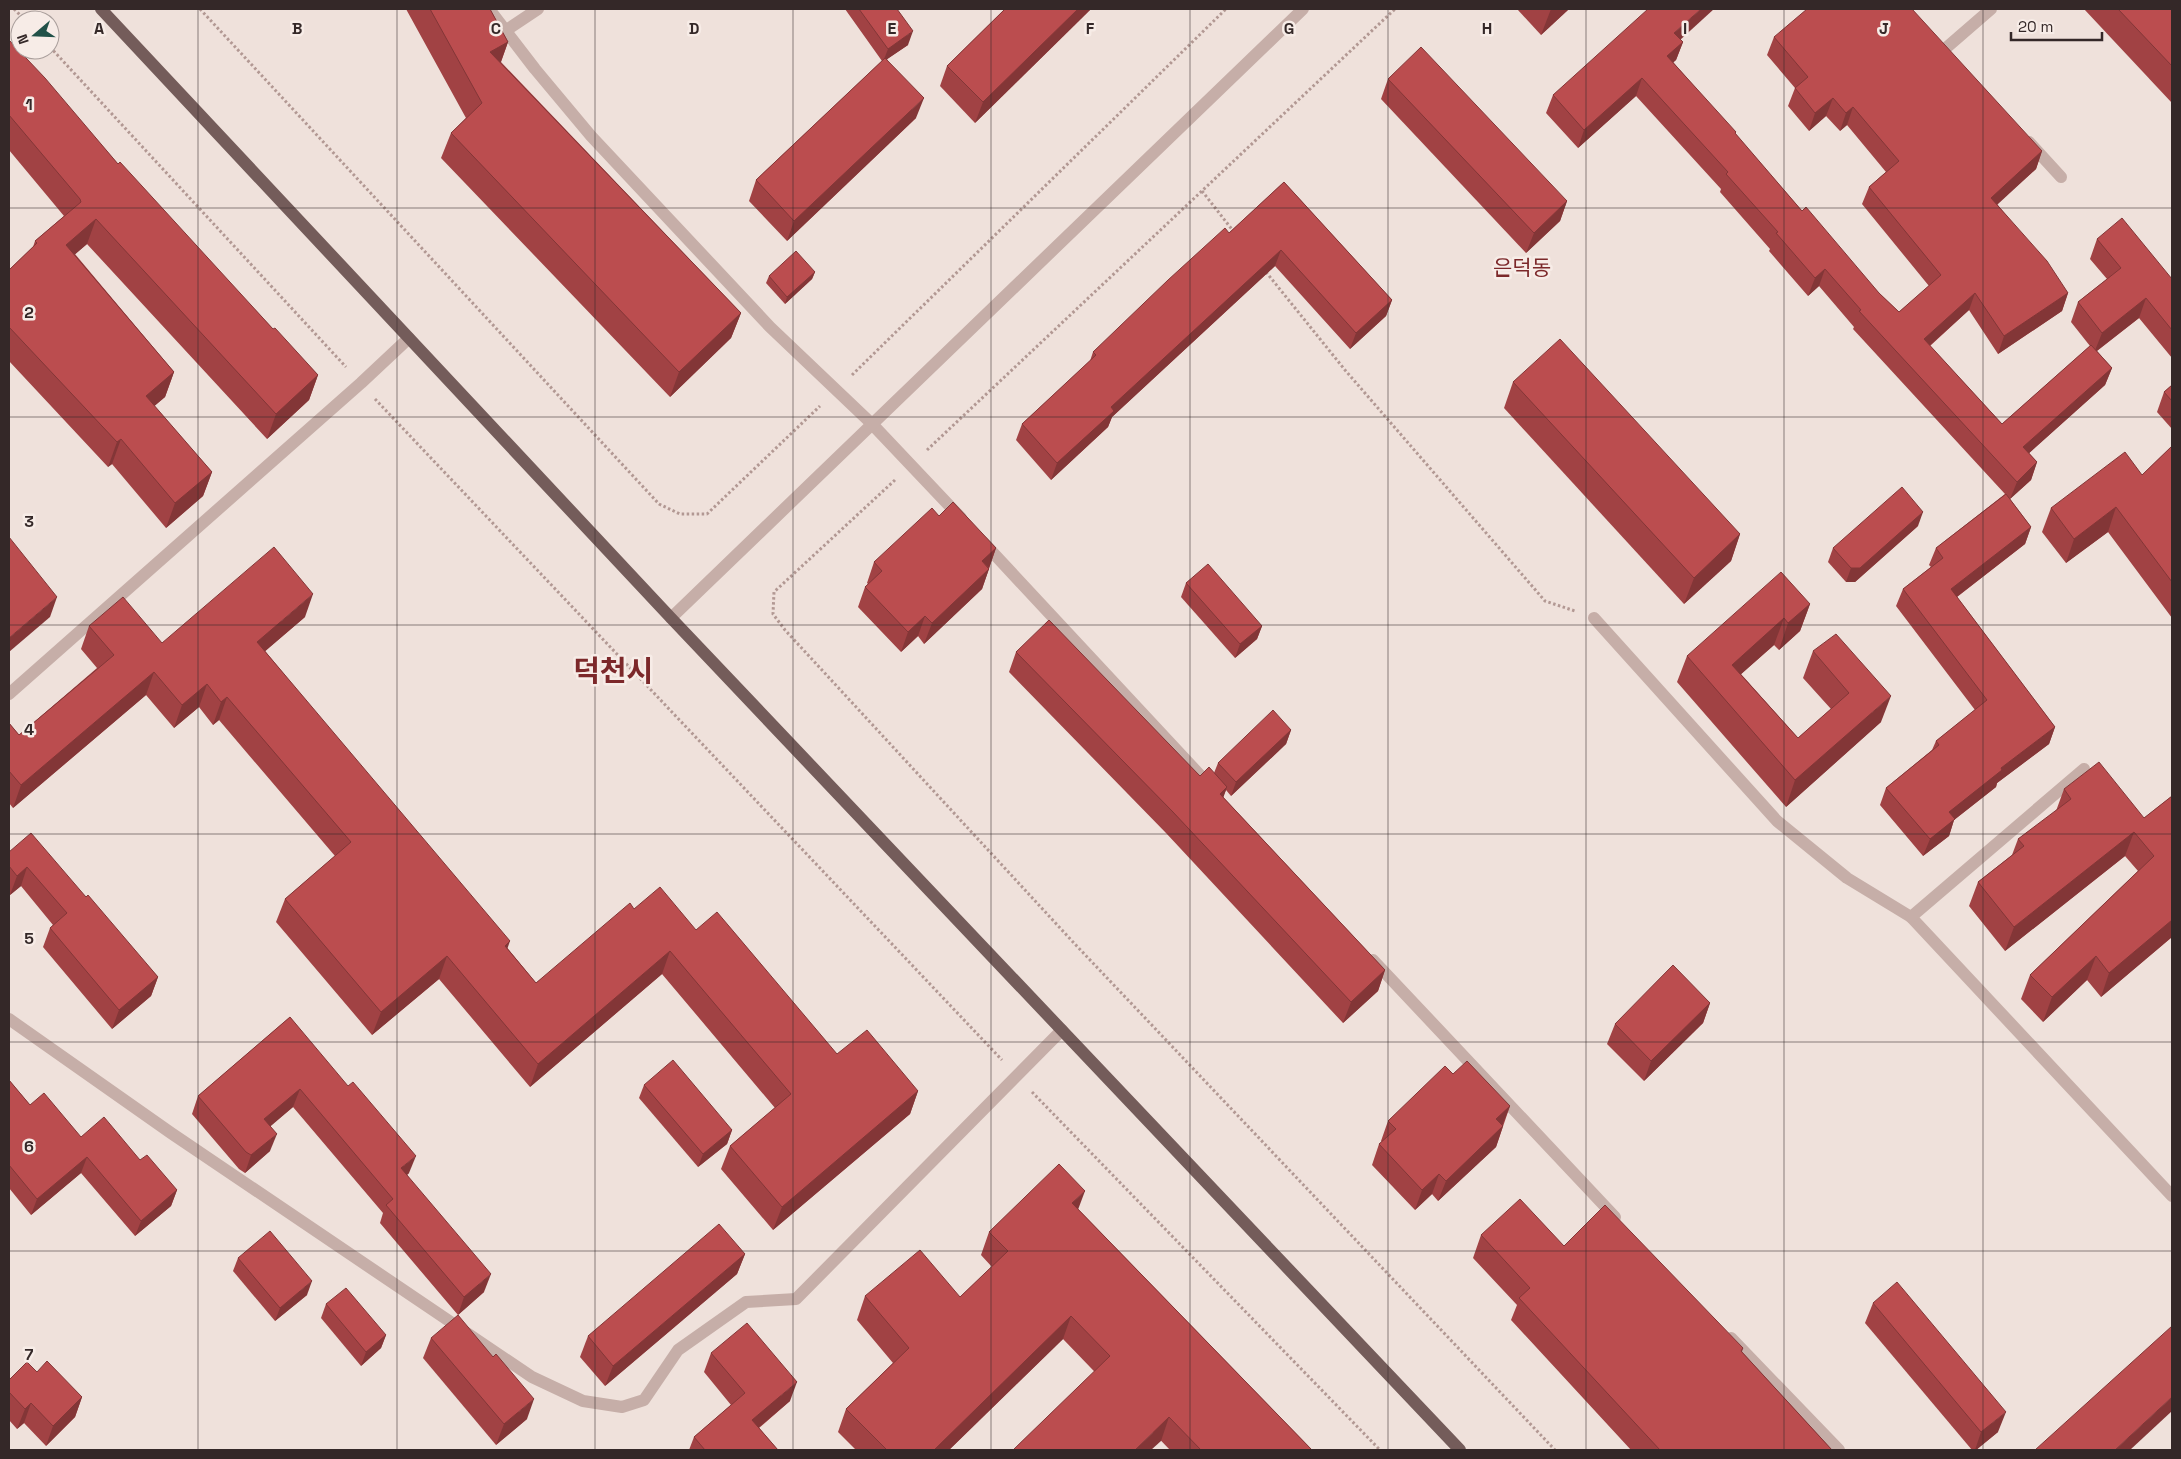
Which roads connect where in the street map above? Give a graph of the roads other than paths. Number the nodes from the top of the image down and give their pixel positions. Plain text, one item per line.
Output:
1 (101, 9) edge
2 (488, 9) edge
3 (538, 9) edge
4 (1302, 9) edge
5 (1991, 9) edge
6 (505, 31) junction
7 (1946, 48) edge
8 (2023, 134) edge
9 (2061, 177) dead end
10 (409, 338) junction
11 (872, 424) junction
12 (671, 618) junction
13 (1594, 618) road end
14 (9, 694) edge
15 (2084, 769) dead end
16 (1223, 799) edge
17 (1911, 917) junction
18 (1365, 952) edge
19 (9, 1019) edge
20 (1062, 1030) junction
21 (2172, 1196) edge
22 (1624, 1227) edge
23 (1721, 1328) edge
24 (1460, 1450) edge
25 (1839, 1450) edge

1 - 10 main road
2 - 6 street
3 - 6 street
4 - 11 street
5 - 7 street
6 - 11 street
8 - 9 street
10 - 12 main road
10 - 14 street
11 - 12 street
11 - 16 street
12 - 20 main road
13 - 17 street
15 - 17 street
17 - 21 street
18 - 22 street
19 - 20 street
20 - 24 main road
23 - 25 street

